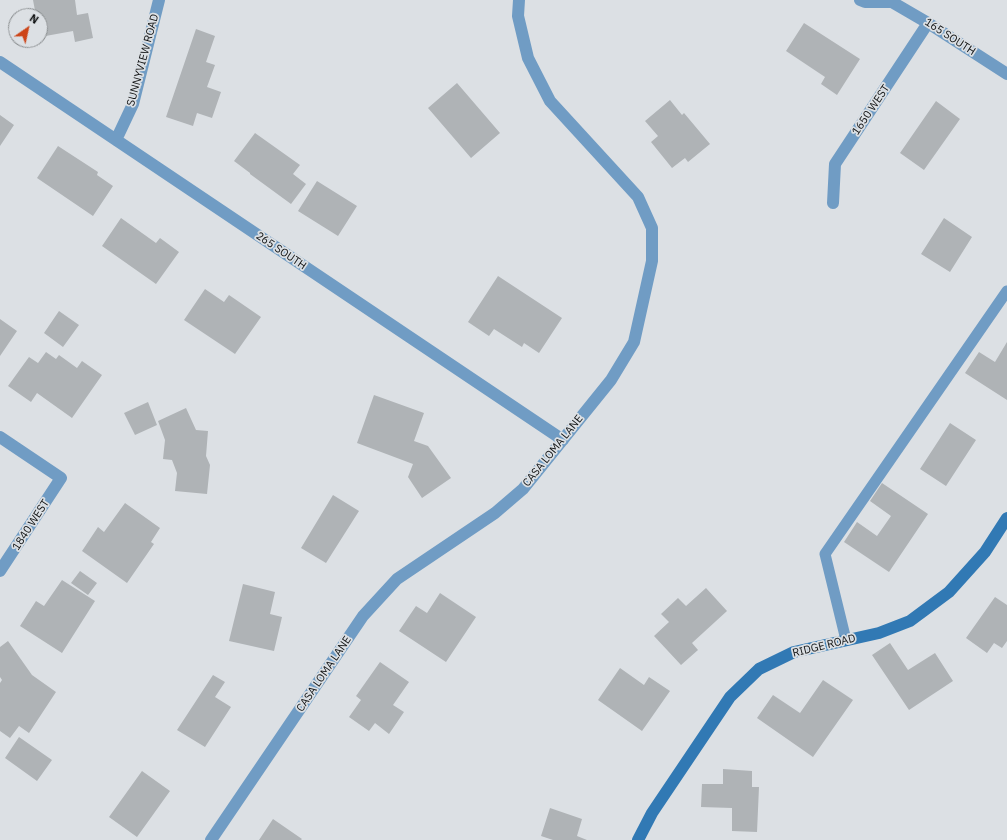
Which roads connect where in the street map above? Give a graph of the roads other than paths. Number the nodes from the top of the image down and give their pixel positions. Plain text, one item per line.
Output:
1 (159, 0) edge
2 (519, 0) edge
3 (860, 0) edge
4 (893, 1) edge
5 (928, 23) junction
6 (0, 62) edge
7 (1007, 74) edge
8 (116, 140) junction
9 (833, 203) dead end
10 (1007, 291) edge
11 (0, 437) edge
12 (563, 440) junction
13 (1007, 518) edge
14 (0, 571) edge
15 (846, 640) junction
16 (211, 840) edge
17 (638, 840) edge

1 - 8 street, SUNNYVIEW ROAD
2 - 12 street, CASA LOMA LANE
3 - 4 street
4 - 5 street, 165 SOUTH
5 - 7 street, 165 SOUTH
5 - 9 street, 1650 WEST
6 - 8 street, 265 SOUTH
8 - 12 street, 265 SOUTH
10 - 15 lane
11 - 14 street, 1840 WEST
12 - 16 street, CASA LOMA LANE
13 - 15 street, RIDGE ROAD
15 - 17 street, RIDGE ROAD

